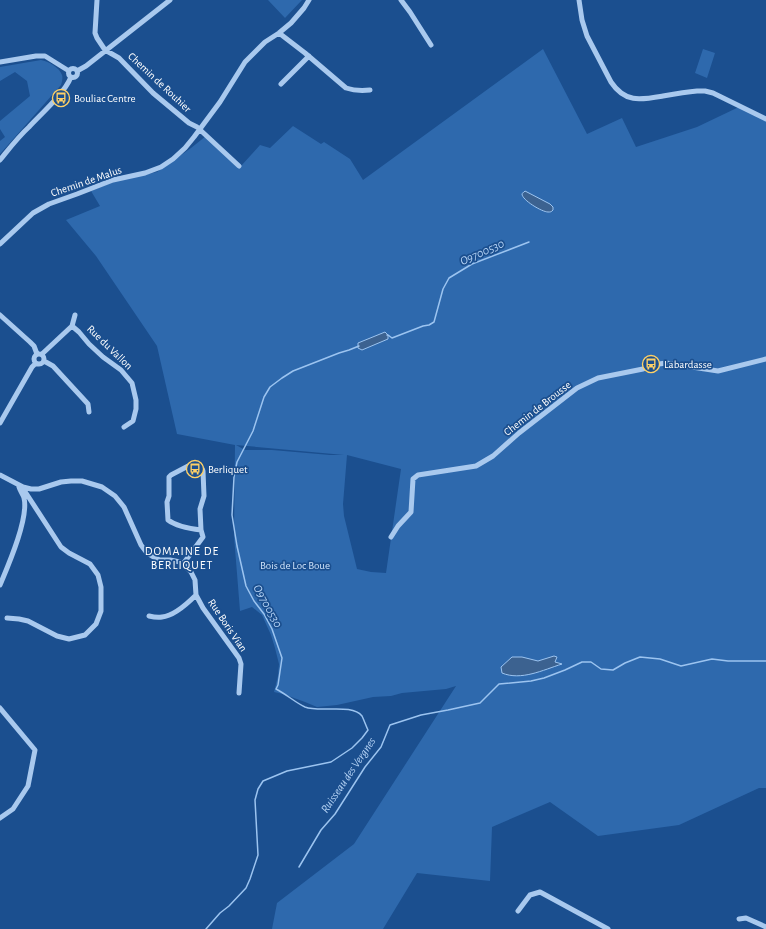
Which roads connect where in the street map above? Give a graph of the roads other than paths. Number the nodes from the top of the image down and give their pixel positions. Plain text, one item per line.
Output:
1 (97, 0) edge
2 (170, 0) edge
3 (309, 0) edge
4 (401, 0) edge
5 (578, 0) edge
6 (279, 33) junction
7 (431, 45) dead end
8 (105, 50) junction
9 (309, 56) junction
10 (0, 62) edge
11 (76, 70) junction
12 (69, 71) junction
13 (71, 77) junction
14 (281, 84) dead end
15 (370, 90) dead end
16 (766, 118) edge
17 (199, 130) junction
18 (0, 160) edge
19 (239, 166) dead end
20 (0, 244) edge
21 (0, 315) edge
22 (75, 315) dead end
23 (72, 326) junction
24 (39, 354) junction
25 (766, 359) edge
26 (44, 361) junction
27 (36, 363) junction
28 (89, 412) dead end
29 (0, 423) edge
30 (124, 427) dead end
31 (0, 475) edge
32 (18, 484) junction
33 (201, 530) junction
34 (392, 537) dead end
35 (183, 564) junction
36 (0, 585) edge
37 (196, 596) junction
38 (149, 616) dead end
39 (7, 618) dead end
40 (239, 693) dead end
41 (0, 708) edge
42 (0, 818) edge
43 (518, 911) dead end
44 (739, 919) dead end
45 (766, 927) edge
46 (608, 929) edge

1 - 8 street
2 - 8 street
3 - 6 street, Chemin de Malus
4 - 7 street
5 - 16 street
6 - 9 street
6 - 17 street, Chemin de Malus
8 - 11 street
8 - 17 street, Chemin de Rouhier
9 - 14 street
9 - 15 street
10 - 12 street
11 - 12 street
11 - 13 street
12 - 13 street
13 - 18 street
17 - 19 street
17 - 20 street, Chemin de Malus
21 - 24 street
22 - 23 street, Rue du Vallon
23 - 24 street, Rue du Vallon
23 - 30 street, Rue du Vallon
24 - 26 street
24 - 27 street
25 - 34 street, Chemin de Brousse
26 - 27 street
26 - 28 street
27 - 29 street
31 - 32 street
32 - 35 street
32 - 36 street
32 - 39 street
33 - 33 street
33 - 35 street
35 - 37 street, Rue Boris Vian
37 - 38 street
37 - 40 street, Rue Boris Vian
41 - 42 street
43 - 46 street
44 - 45 street

